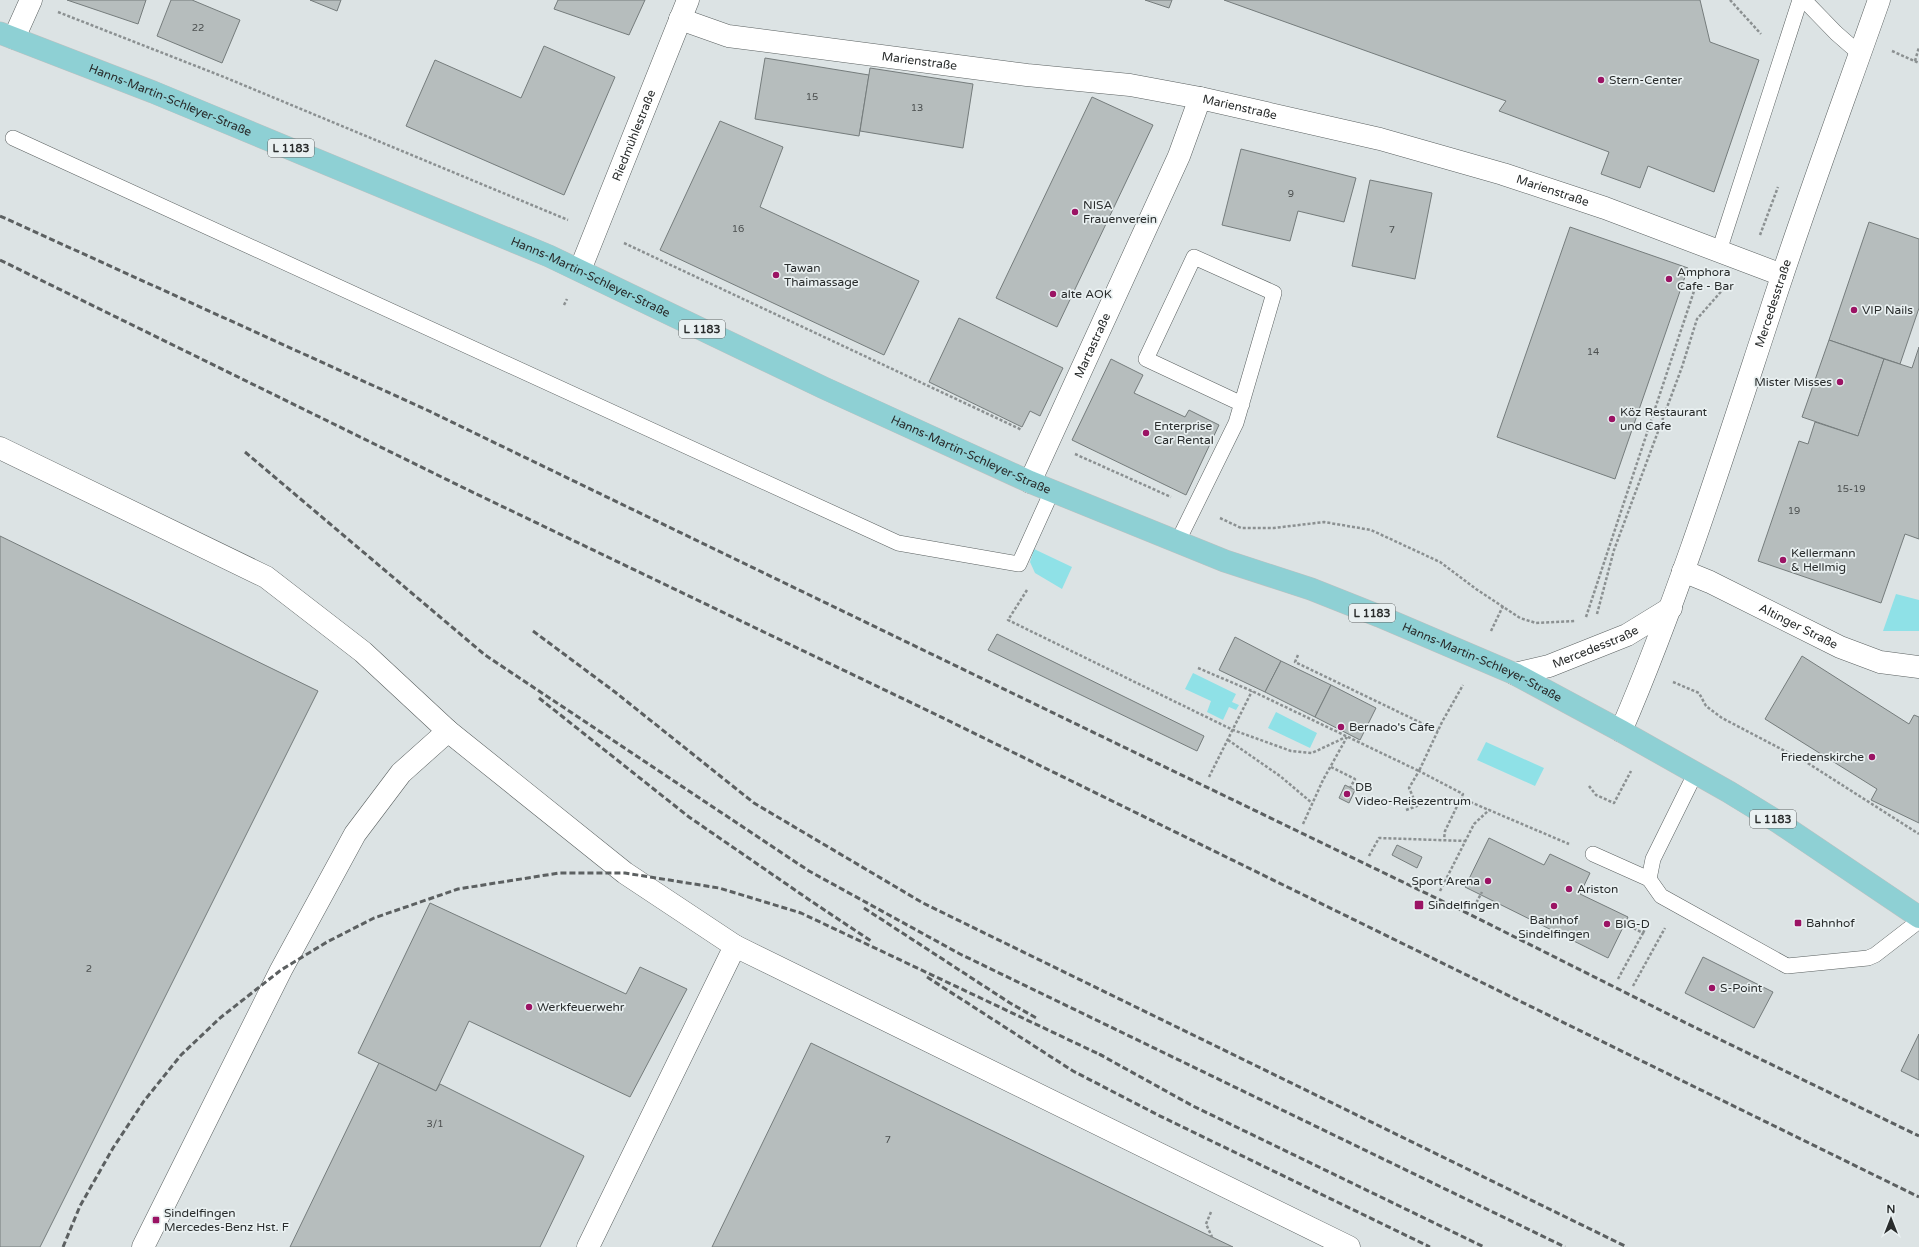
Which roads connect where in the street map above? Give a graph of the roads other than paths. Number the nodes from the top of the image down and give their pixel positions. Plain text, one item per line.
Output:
1 (1800, 0) edge
2 (1804, 0) edge
3 (1879, 0) edge
4 (30, 1) edge
5 (684, 10) edge
6 (7, 36) edge
7 (1860, 54) junction
8 (1200, 98) junction
9 (13, 138) dead end
10 (1714, 249) junction
11 (580, 270) junction
12 (1782, 275) junction
13 (1242, 404) junction
14 (0, 448) edge
15 (1030, 482) junction
16 (1052, 491) junction
17 (1178, 541) junction
18 (1683, 571) junction
19 (1671, 608) junction
20 (1919, 667) edge
21 (1515, 674) junction
22 (448, 731) junction
23 (1621, 731) junction
24 (1695, 774) junction
25 (1593, 854) road end
26 (1649, 879) junction
27 (1919, 917) edge
28 (1919, 921) edge
29 (735, 946) junction
30 (143, 1247) edge
31 (588, 1247) edge
32 (1348, 1247) edge

1 - 10 lane
2 - 7 lane
3 - 7 street, Mercedesstraße
4 - 6 street
5 - 8 street, Marienstraße
5 - 11 street, Riedmühlestraße
6 - 11 main road, Hanns-Martin-Schleyer-Straße / L 1183
7 - 12 street, Mercedesstraße
8 - 10 street, Marienstraße
8 - 15 street, Martastraße
9 - 16 lane
10 - 12 street, Marienstraße
11 - 15 main road, Hanns-Martin-Schleyer-Straße / L 1183
12 - 18 street, Mercedesstraße
13 - 13 lane
13 - 17 lane
14 - 22 street
15 - 16 main road, Hanns-Martin-Schleyer-Straße / L 1183
16 - 17 main road, Hanns-Martin-Schleyer-Straße / L 1183
17 - 21 main road, Hanns-Martin-Schleyer-Straße / L 1183
18 - 19 street, Mercedesstraße
18 - 20 street, Altinger Straße
19 - 21 street, Mercedesstraße
19 - 23 street, Mercedesstraße
21 - 23 main road, Hanns-Martin-Schleyer-Straße / L 1183
22 - 29 street
22 - 30 street
23 - 24 main road, Hanns-Martin-Schleyer-Straße / L 1183
24 - 26 lane
24 - 27 main road, Hanns-Martin-Schleyer-Straße / L 1183
25 - 26 lane
26 - 28 lane
29 - 31 street
29 - 32 street

